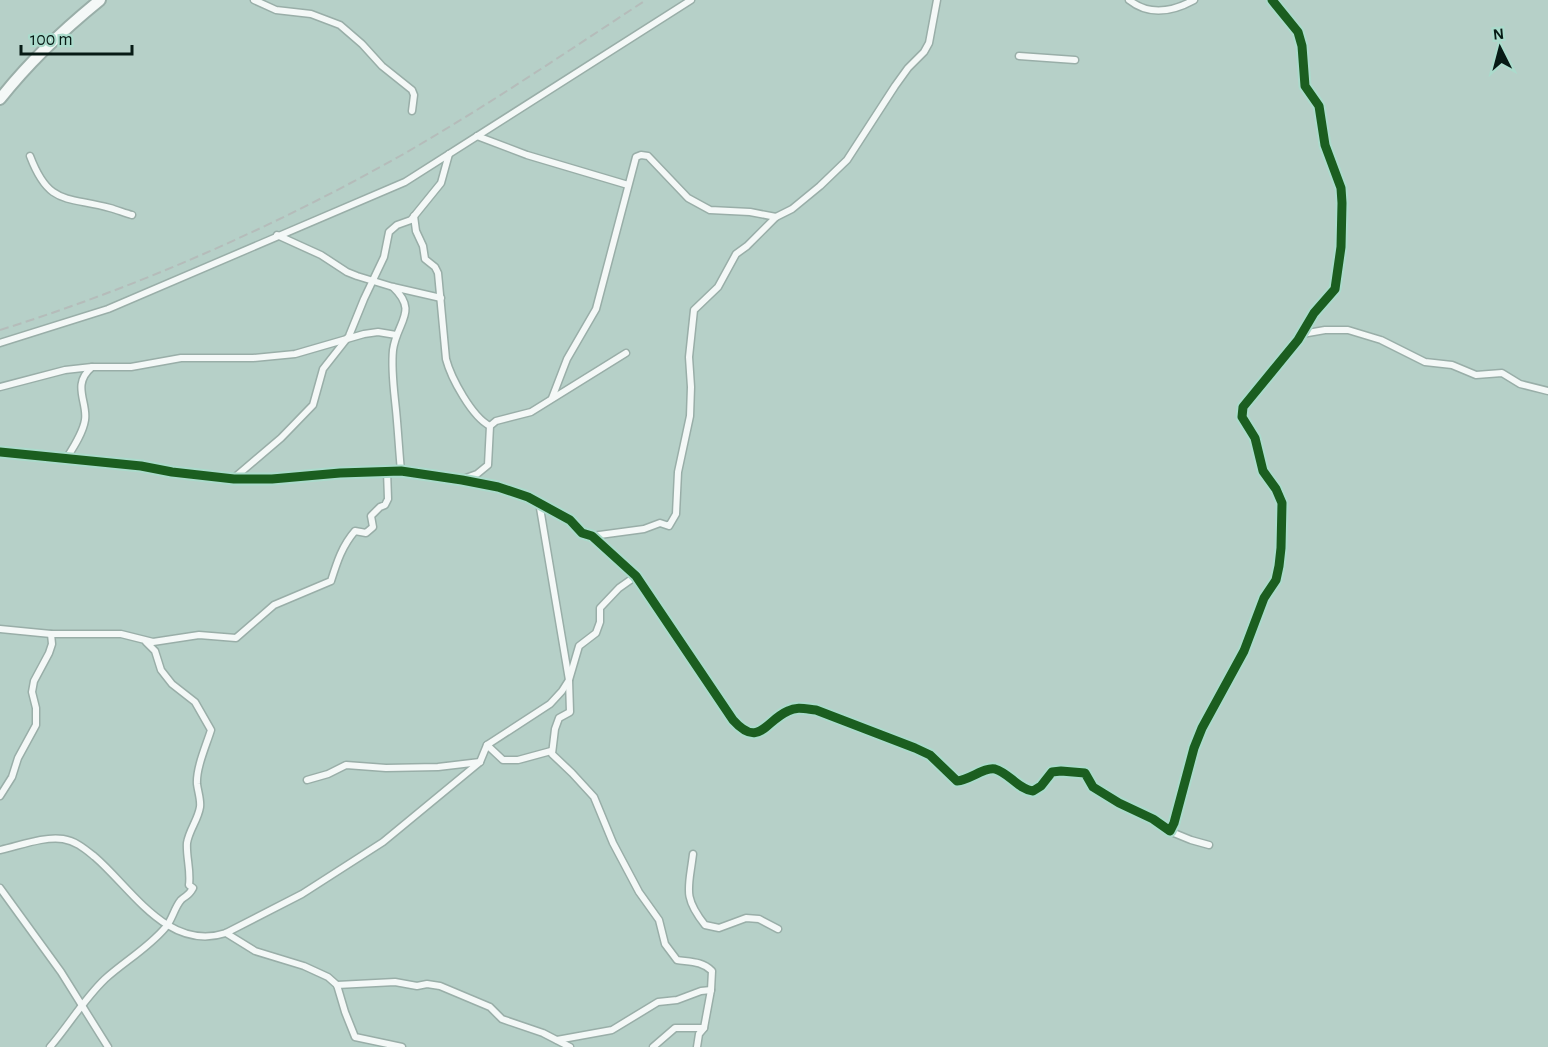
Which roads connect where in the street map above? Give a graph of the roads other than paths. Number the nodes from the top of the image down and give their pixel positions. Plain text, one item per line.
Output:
1 (100, 0) edge
2 (254, 0) edge
3 (691, 0) edge
4 (937, 0) edge
5 (1129, 0) edge
6 (1194, 0) edge
7 (1272, 0) edge
8 (1019, 56) dead end
9 (1075, 60) dead end
10 (0, 99) edge
11 (412, 111) dead end
12 (477, 136) junction
13 (449, 153) junction
14 (30, 156) dead end
15 (628, 185) junction
16 (132, 215) dead end
17 (414, 216) junction
18 (776, 217) junction
19 (277, 235) junction
20 (372, 280) junction
21 (393, 287) junction
22 (441, 298) junction
23 (1302, 334) junction
24 (396, 335) junction
25 (349, 336) junction
26 (0, 343) edge
27 (626, 353) dead end
28 (92, 367) junction
29 (0, 387) edge
30 (1548, 391) edge
31 (552, 398) junction
32 (490, 426) junction
33 (0, 452) edge
34 (66, 459) junction
35 (387, 471) junction
36 (401, 471) junction
37 (234, 479) junction
38 (462, 480) junction
39 (539, 502) junction
40 (592, 536) junction
41 (636, 576) junction
42 (0, 629) edge
43 (51, 634) junction
44 (146, 642) junction
45 (570, 680) junction
46 (487, 745) junction
47 (551, 751) junction
48 (480, 762) junction
49 (307, 780) dead end
50 (0, 796) edge
51 (1168, 831) junction
52 (1209, 845) dead end
53 (0, 850) edge
54 (693, 854) dead end
55 (0, 888) edge
56 (168, 926) junction
57 (778, 929) dead end
58 (226, 933) junction
59 (337, 985) junction
60 (711, 990) junction
61 (82, 1005) junction
62 (704, 1028) junction
63 (556, 1040) junction
64 (50, 1047) edge
65 (108, 1047) edge
66 (402, 1047) edge
67 (570, 1047) edge
68 (653, 1047) edge
69 (697, 1047) edge

1 - 10 highway
2 - 11 street
3 - 12 street
4 - 18 street
5 - 6 street
7 - 23 street
8 - 9 street
12 - 13 street
12 - 15 street
13 - 17 street
13 - 19 street
14 - 16 street
15 - 18 street
15 - 31 street
17 - 20 street
17 - 22 street
18 - 40 street
19 - 20 street
19 - 26 street
20 - 21 street
20 - 25 street
21 - 22 street
21 - 24 street
22 - 32 street
23 - 30 street
23 - 51 street
24 - 25 street
24 - 36 street
25 - 28 street
25 - 37 street
27 - 31 street
28 - 29 street
28 - 34 street
31 - 32 street
32 - 38 street
33 - 34 street
34 - 37 street
35 - 36 street
35 - 37 street
35 - 44 street
36 - 38 street
38 - 39 street
39 - 40 street
39 - 45 street
40 - 41 street
41 - 45 street
41 - 51 street
42 - 43 street
43 - 44 street
43 - 50 street
44 - 56 street
45 - 46 street
45 - 47 street
46 - 47 street
46 - 48 street
47 - 60 street
48 - 49 street
48 - 58 street
51 - 52 street
53 - 56 street
54 - 57 street
55 - 61 street
56 - 58 street
56 - 61 street
58 - 59 street
59 - 63 street
59 - 66 street
60 - 62 street
60 - 63 street
61 - 64 street
61 - 65 street
62 - 68 street
62 - 69 street
63 - 67 street

